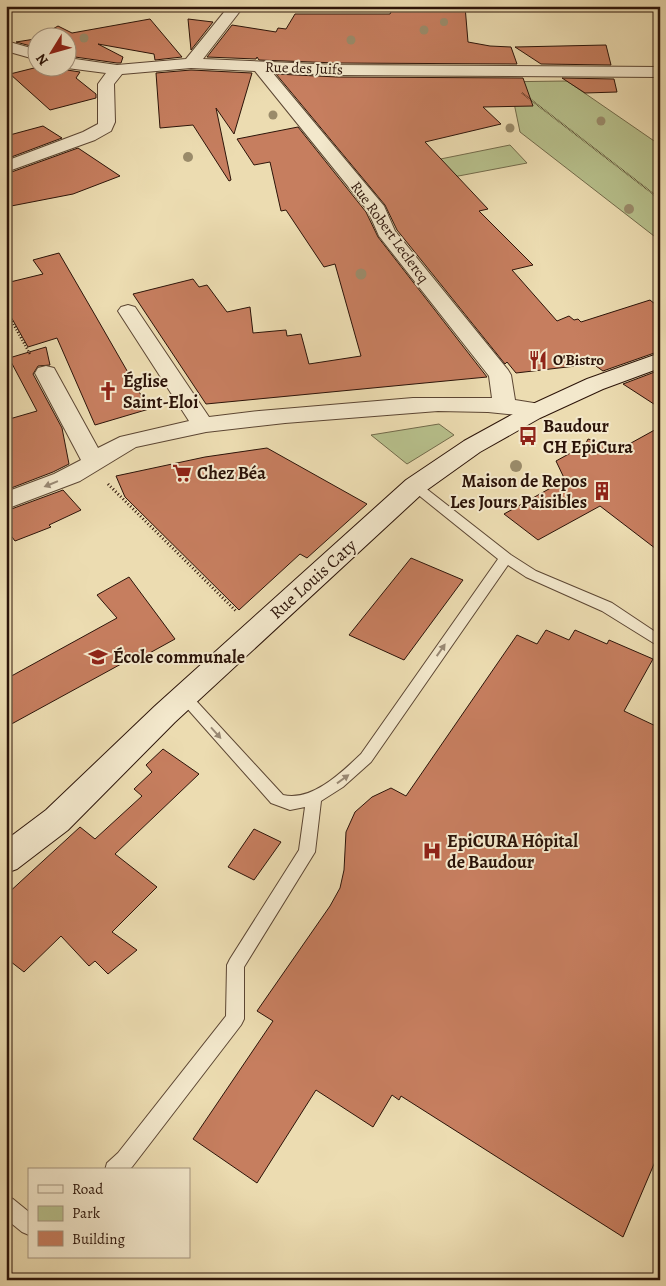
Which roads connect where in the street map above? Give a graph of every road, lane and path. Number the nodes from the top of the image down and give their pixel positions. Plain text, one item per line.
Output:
1 (237, 6) edge
2 (6, 46) edge
3 (28, 52) edge
4 (191, 63) junction
5 (78, 64) edge
6 (260, 67) junction
7 (117, 70) junction
8 (506, 72) junction
9 (660, 72) edge
10 (6, 167) edge
11 (660, 200) edge
12 (6, 311) edge
13 (128, 312) dead end
14 (660, 360) edge
15 (46, 373) joint
16 (504, 404) junction
17 (538, 410) junction
18 (203, 425) junction
19 (94, 463) junction
20 (415, 486) junction
21 (6, 501) edge
22 (506, 558) junction
23 (256, 631) junction
24 (660, 642) edge
25 (184, 697) junction
26 (314, 798) junction
27 (6, 858) edge
28 (116, 1168) edge
29 (6, 1206) edge
30 (28, 1225) edge

1 - 4 street
2 - 3 street
4 - 6 street, Rue des Juifs
4 - 7 street, Rue des Juifs
5 - 7 street, Rue des Juifs
6 - 8 street, Rue des Juifs
6 - 16 street, Rue Robert Leclercq
7 - 10 street
8 - 9 street, Rue des Juifs
8 - 11 path
12 - 15 path
13 - 18 street
14 - 17 street, Rue Louis Caty
15 - 19 street
16 - 17 street
16 - 18 street
17 - 20 street, Rue Louis Caty
18 - 19 street
19 -> 21 street
19 - 23 path
20 - 22 lane
20 - 23 street, Rue Louis Caty
22 - 24 lane
26 -> 22 lane
23 - 25 street, Rue Louis Caty
25 -> 26 lane
25 - 27 street, Rue Louis Caty
26 - 28 lane
29 - 30 lane

